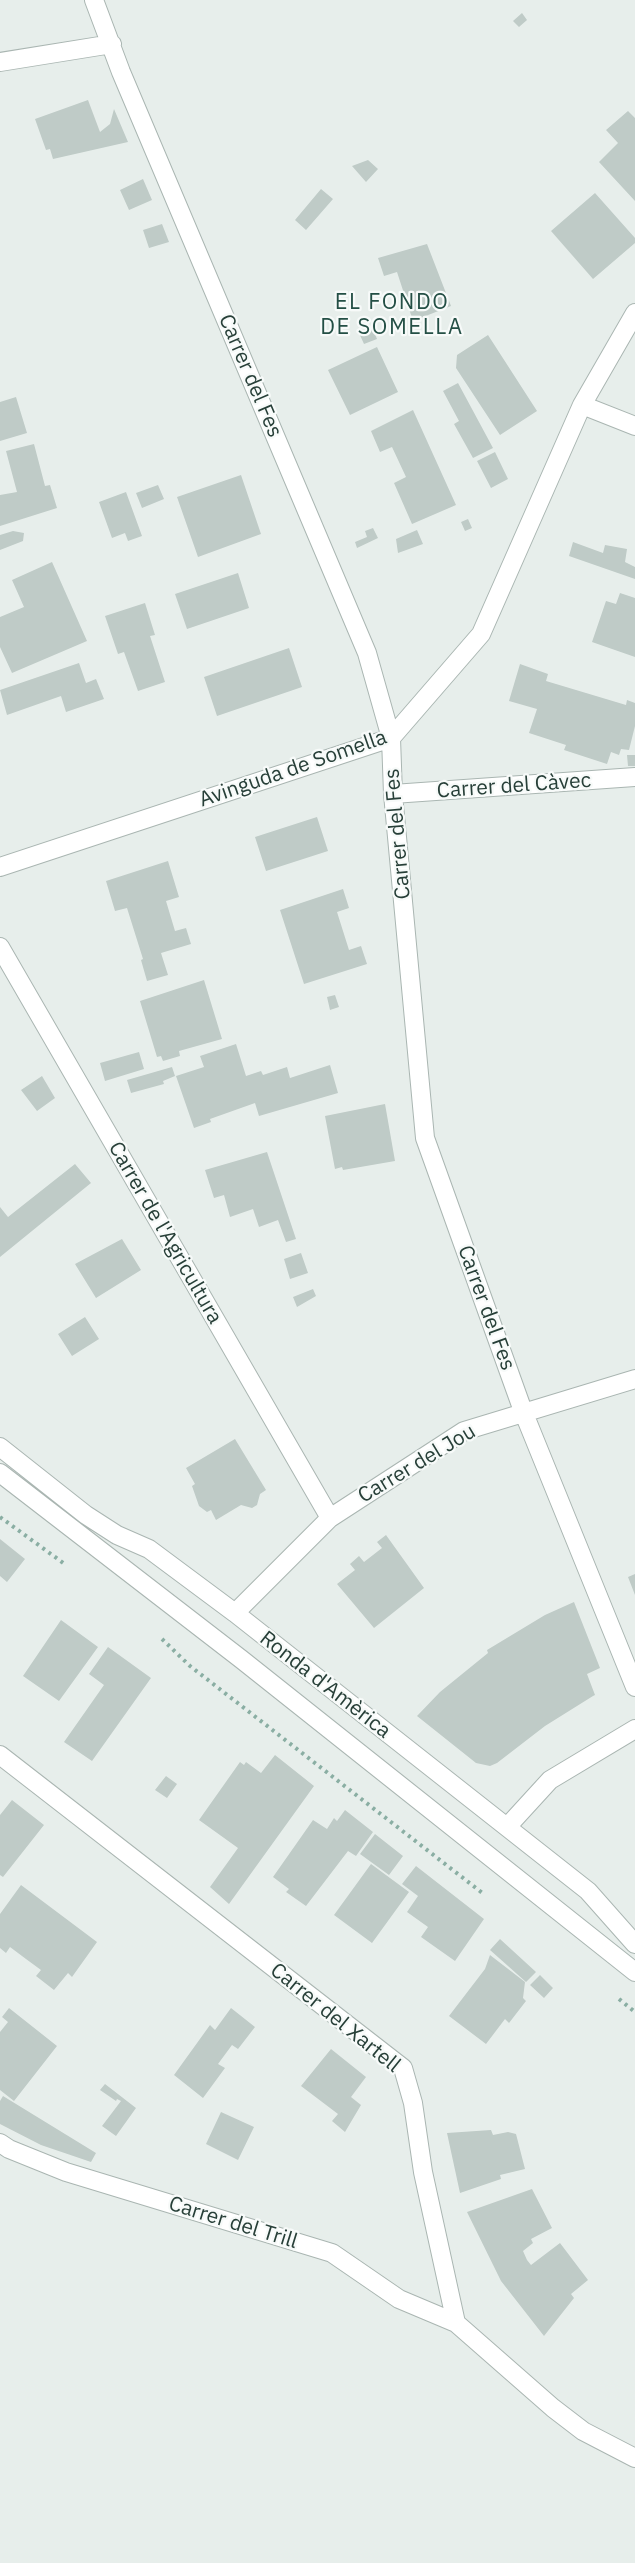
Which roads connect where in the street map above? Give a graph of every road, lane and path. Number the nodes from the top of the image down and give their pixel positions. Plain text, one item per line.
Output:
1 (94, 0) edge
2 (112, 44) junction
3 (0, 62) edge
4 (635, 313) edge
5 (582, 405) junction
6 (635, 426) edge
7 (391, 738) junction
8 (635, 777) edge
9 (393, 794) junction
10 (0, 867) edge
11 (0, 947) edge
12 (635, 1379) edge
13 (523, 1411) junction
14 (0, 1447) edge
15 (0, 1473) edge
16 (0, 1516) edge
17 (330, 1518) junction
18 (74, 1571) dead end
19 (235, 1613) junction
20 (156, 1634) dead end
21 (635, 1687) edge
22 (635, 1729) edge
23 (0, 1755) edge
24 (507, 1827) junction
25 (488, 1897) dead end
26 (635, 1944) edge
27 (635, 1972) edge
28 (617, 1997) dead end
29 (635, 2012) edge
30 (0, 2143) edge
31 (456, 2323) junction
32 (635, 2458) edge

1 - 2 street, Carrer del Fes
2 - 3 street
2 - 7 street, Carrer del Fes
4 - 5 street, Avinguda de Somella
5 - 6 street
5 - 7 street, Avinguda de Somella
7 - 9 street, Carrer del Fes
7 - 10 street, Avinguda de Somella
8 - 9 street, Carrer del Càvec
9 - 13 street, Carrer del Fes
11 - 17 street, Carrer de l'Agricultura
12 - 13 street, Carrer del Jou
13 - 17 street, Carrer del Jou
13 - 21 street, Carrer del Fes
14 - 19 street, Ronda d'Amèrica
15 - 27 street, Ronda d'Amèrica
16 - 18 path
17 - 19 street, Carrer del Jou
19 - 24 street, Ronda d'Amèrica
20 - 25 path
22 - 24 street
23 - 31 street, Carrer del Xartell
24 - 26 street, Ronda d'Amèrica
28 - 29 path
30 - 31 street, Carrer del Trill
31 - 32 street

